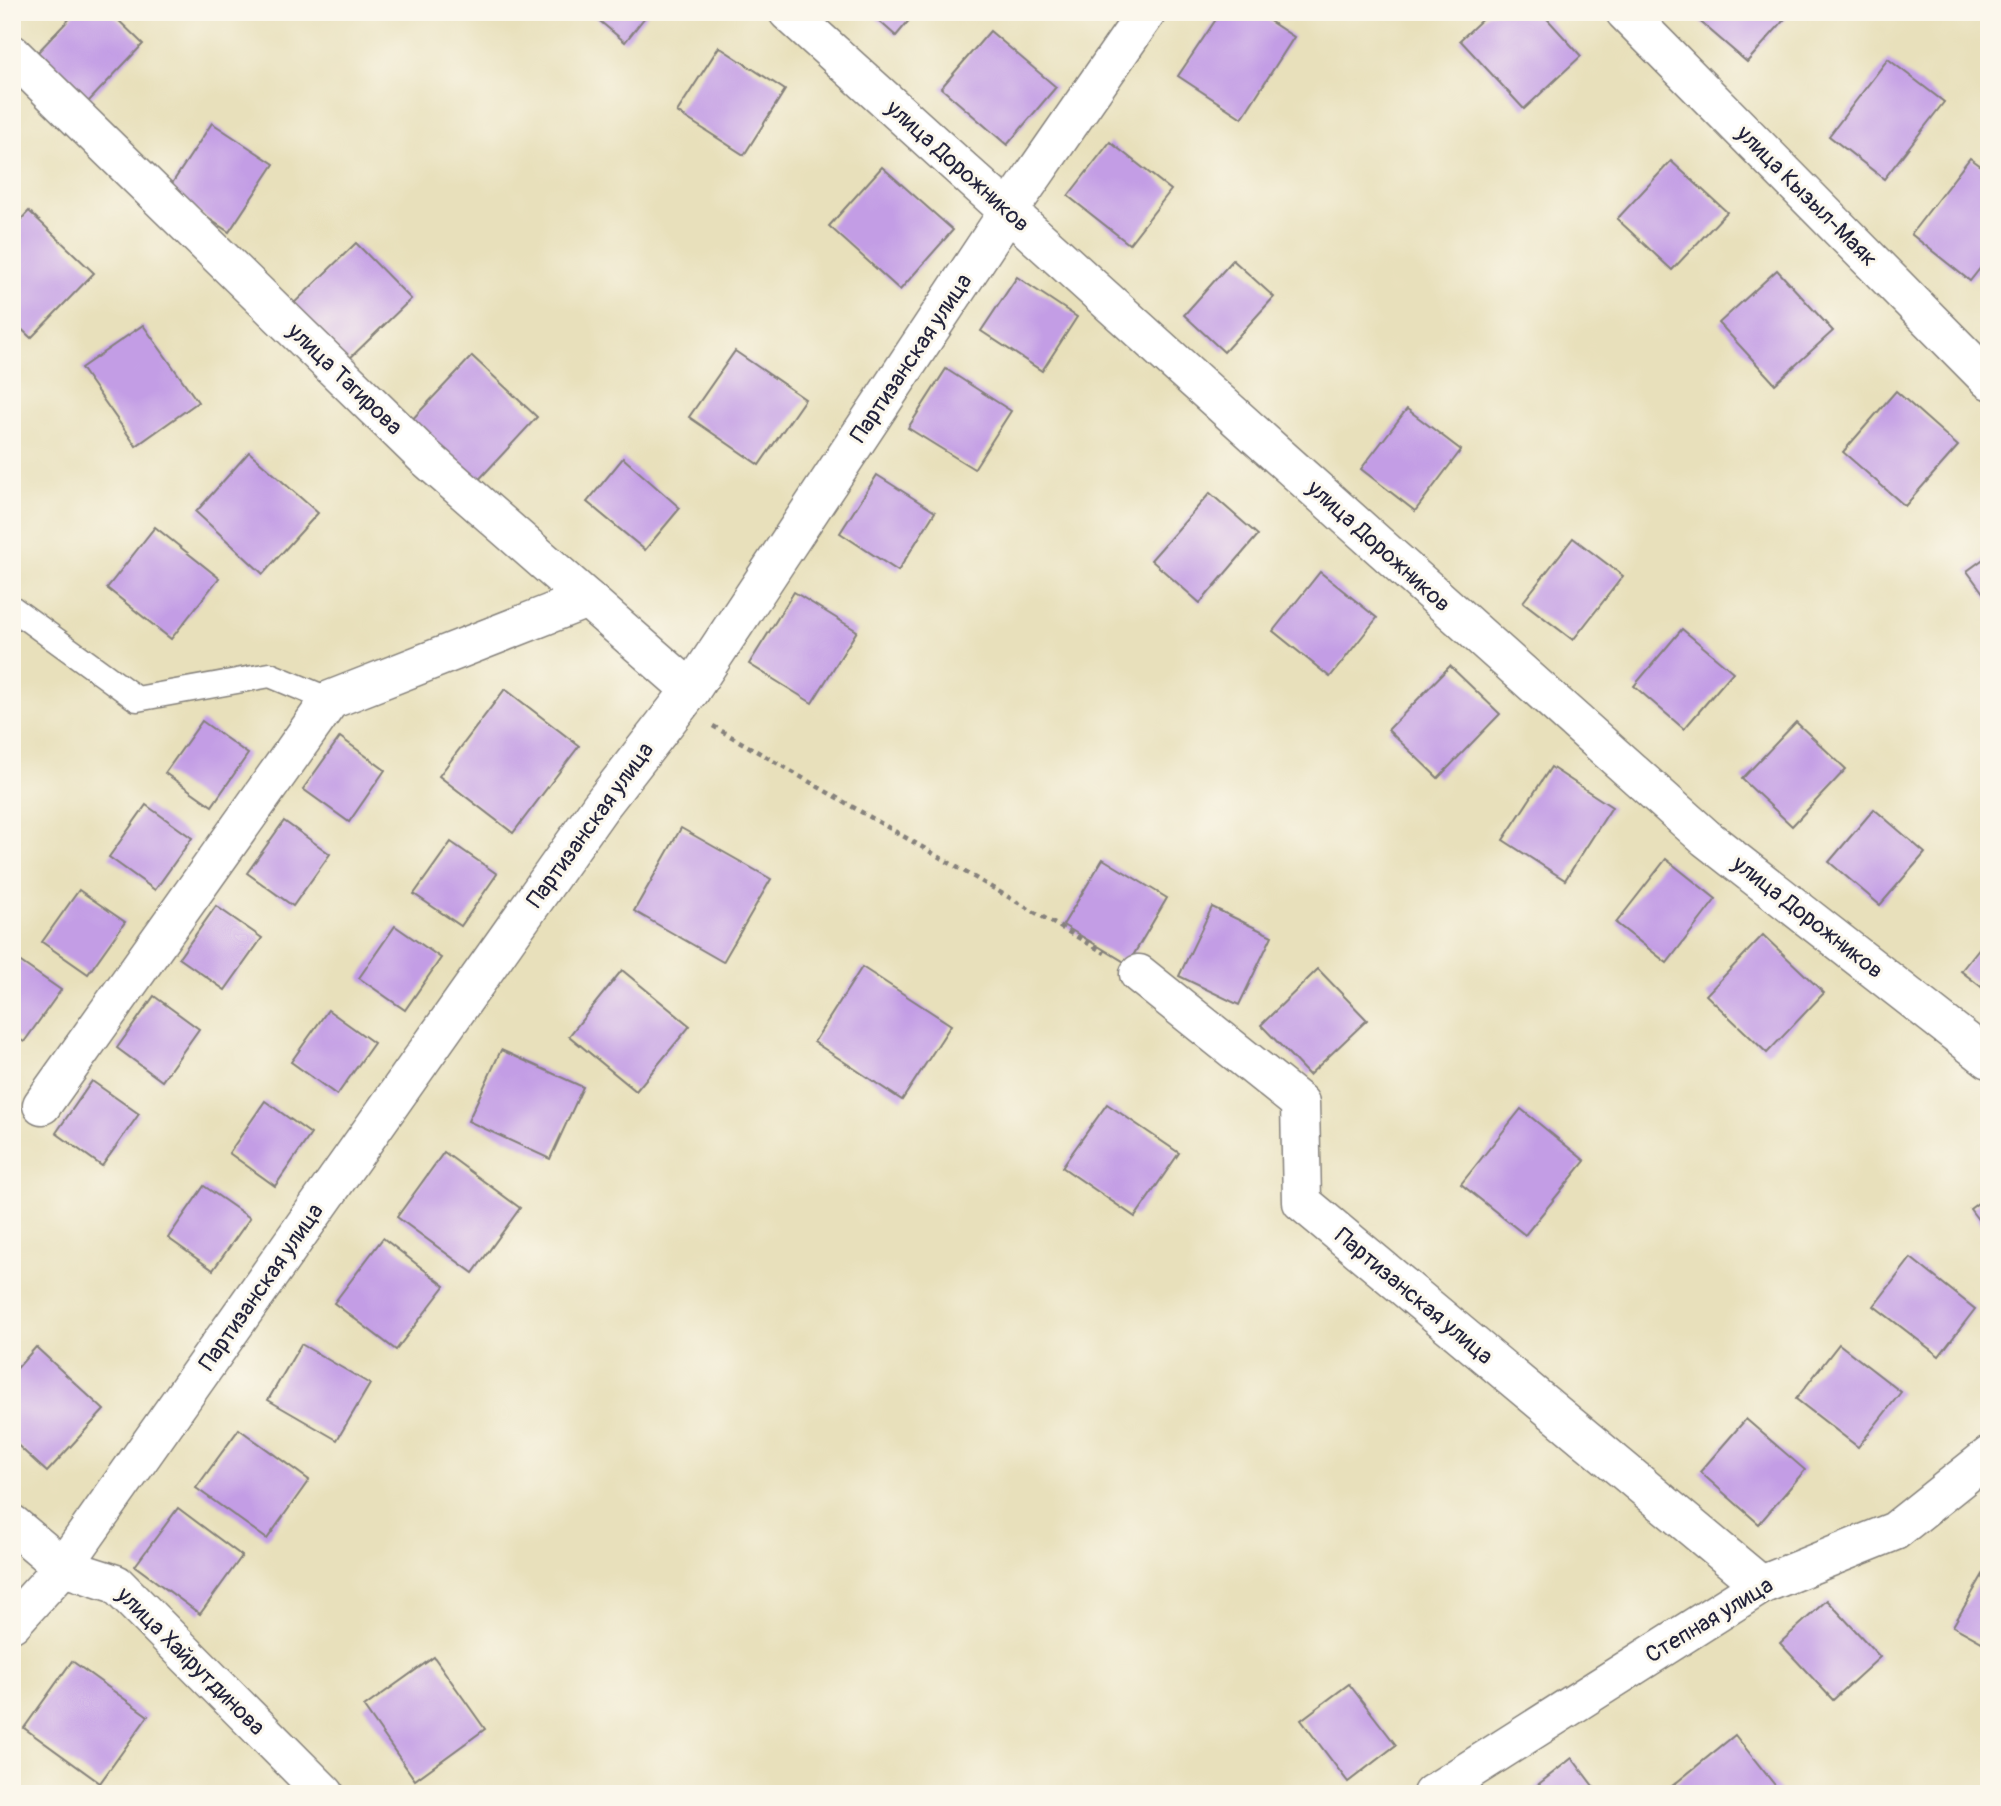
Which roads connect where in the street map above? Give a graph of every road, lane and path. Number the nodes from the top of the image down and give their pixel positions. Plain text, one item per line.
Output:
1 (788, 12) edge
2 (1147, 12) edge
3 (1625, 12) edge
4 (12, 54) edge
5 (1008, 212) junction
6 (1989, 380) edge
7 (587, 599) junction
8 (12, 608) edge
9 (685, 698) junction
10 (330, 700) junction
11 (1139, 974) joint
12 (1989, 1059) edge
13 (42, 1105) dead end
14 (1989, 1455) edge
15 (12, 1524) edge
16 (62, 1567) junction
17 (1761, 1585) junction
18 (12, 1623) edge
19 (325, 1794) edge
20 (1432, 1794) edge

1 - 5 street, улица Дорожников
2 - 5 street, Партизанская улица
3 - 6 street, улица Кызыл-Маяк
4 - 7 street, улица Тагирова
5 - 9 street, Партизанская улица
5 - 12 street, улица Дорожников
7 - 9 street, улица Тагирова
7 - 10 street
8 - 10 lane
9 - 11 path
9 - 16 street, Партизанская улица
10 - 13 street
11 - 17 street, Партизанская улица
14 - 17 street, Степная улица
15 - 16 street, улица Хайрутдинова
16 - 18 street, Партизанская улица
16 - 19 street, улица Хайрутдинова
17 - 20 street, Степная улица

